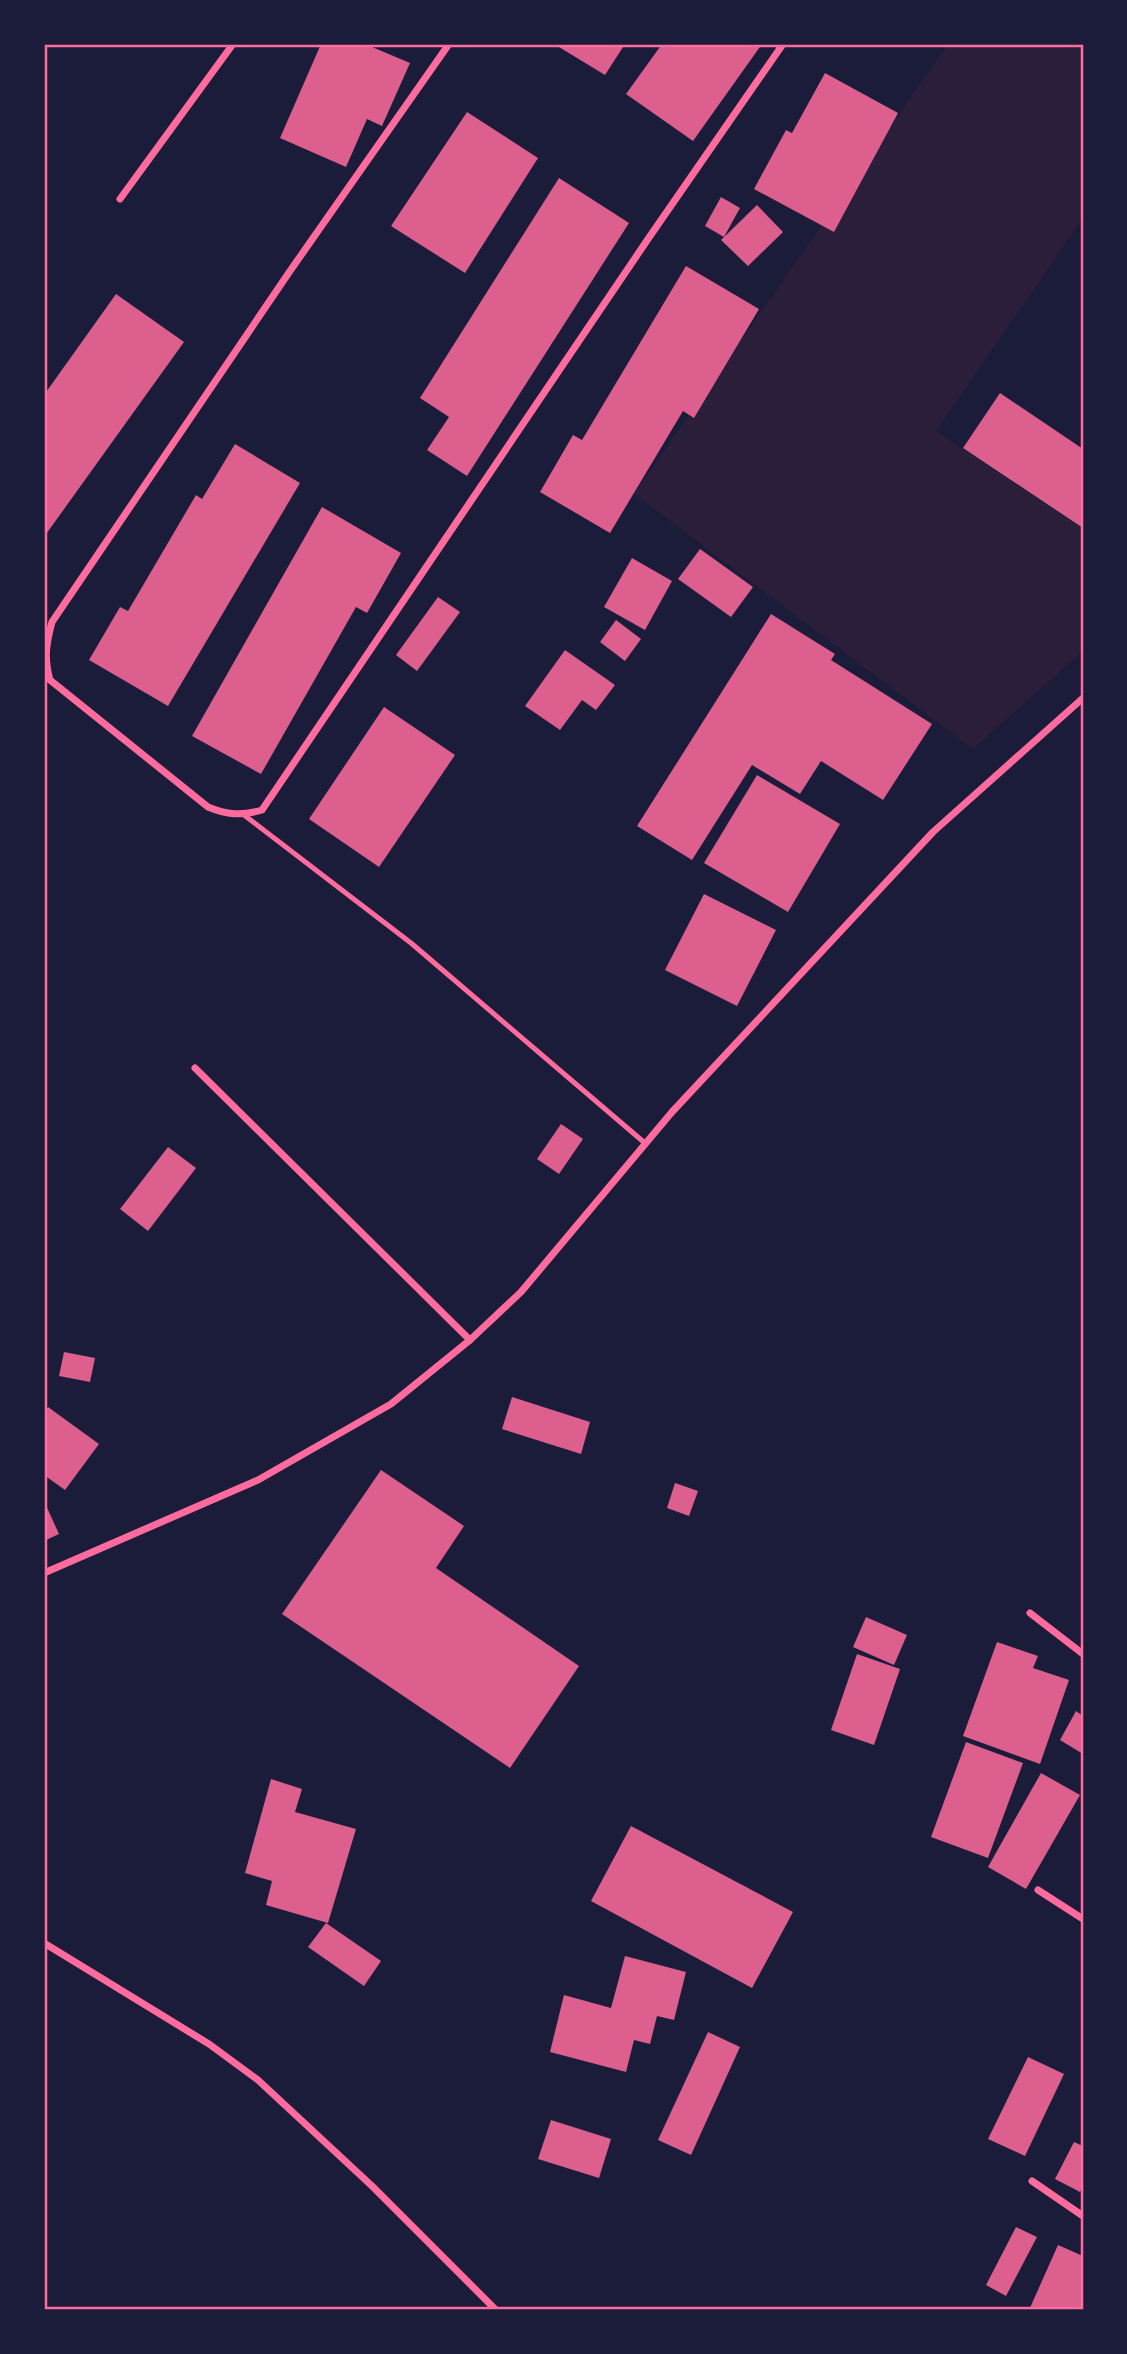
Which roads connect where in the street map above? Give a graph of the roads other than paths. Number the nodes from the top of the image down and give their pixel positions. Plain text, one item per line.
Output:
1 (233, 44) edge
2 (449, 44) edge
3 (783, 44) edge
4 (120, 200) dead end
5 (1083, 698) edge
6 (244, 815) junction
7 (195, 1068) dead end
8 (646, 1144) junction
9 (470, 1340) junction
10 (44, 1573) edge
11 (1030, 1614) dead end
12 (1083, 1654) edge
13 (1038, 1890) dead end
14 (1083, 1919) edge
15 (44, 1943) edge
16 (1032, 2181) dead end
17 (1083, 2216) edge
18 (496, 2310) edge

1 - 4 street
2 - 6 street
3 - 6 street
5 - 8 street
6 - 8 lane
7 - 9 street
8 - 9 street
9 - 10 street
11 - 12 street
13 - 14 street
15 - 18 street
16 - 17 street

